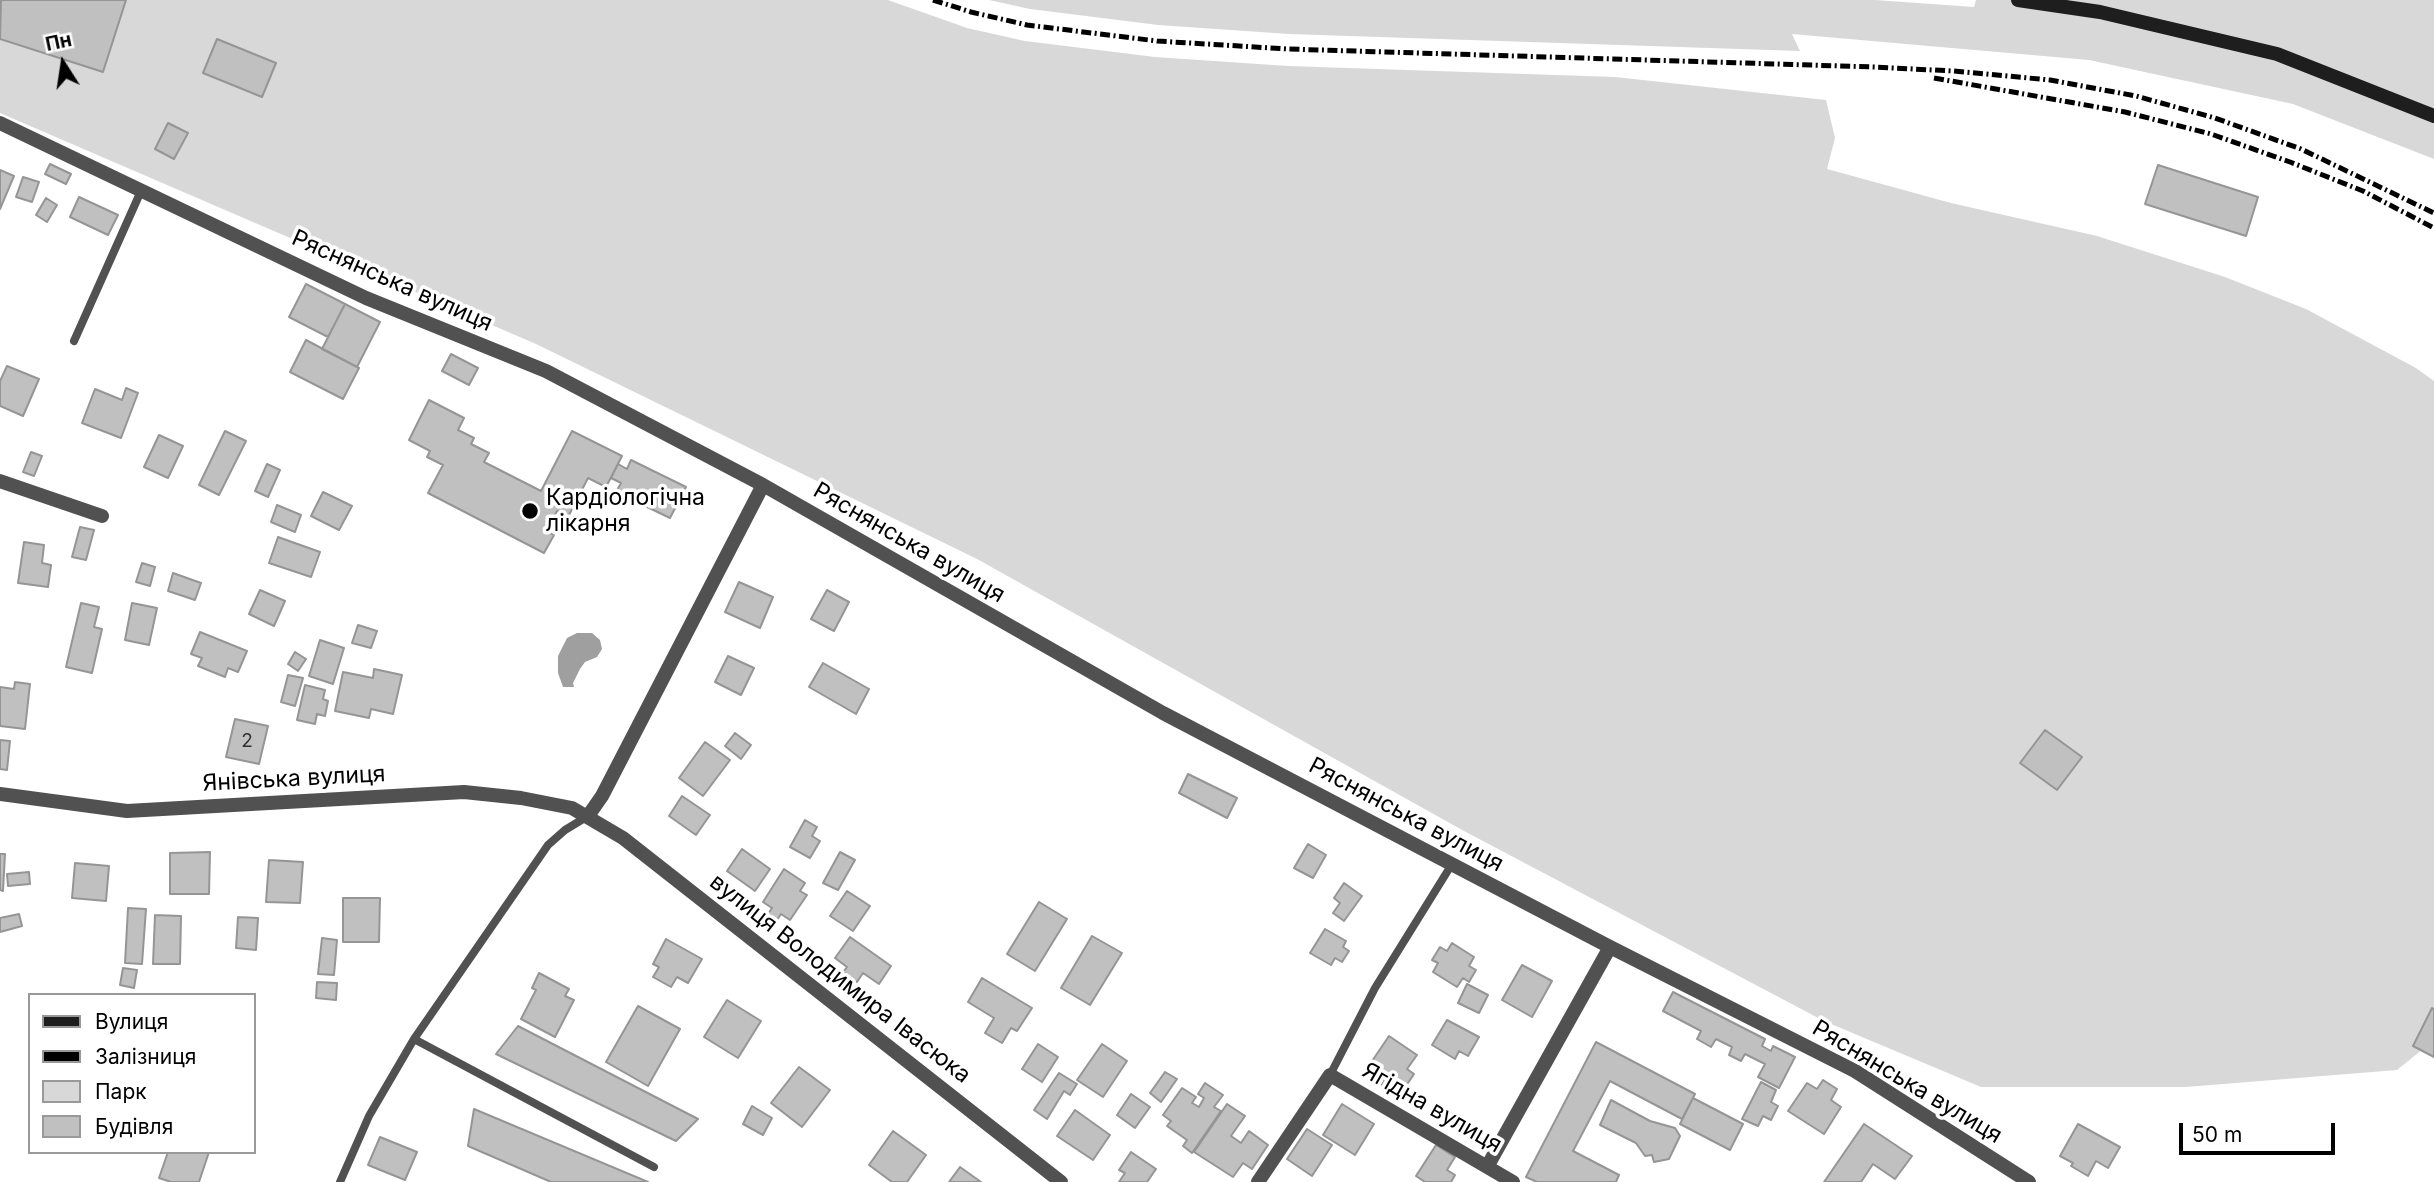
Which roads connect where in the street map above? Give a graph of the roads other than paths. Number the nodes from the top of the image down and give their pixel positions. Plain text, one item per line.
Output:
1 (2018, 0) edge
2 (2434, 116) edge
3 (0, 123) edge
4 (141, 191) junction
5 (74, 341) dead end
6 (0, 481) edge
7 (763, 485) junction
8 (102, 516) dead end
9 (0, 794) edge
10 (588, 816) junction
11 (1452, 864) junction
12 (1610, 947) junction
13 (414, 1039) junction
14 (1330, 1074) junction
15 (654, 1167) dead end
16 (1487, 1167) junction
17 (340, 1182) edge
18 (1061, 1182) edge
19 (1258, 1182) edge
20 (1513, 1182) edge
21 (2029, 1182) edge

1 - 2 main road
3 - 4 street, Ряснянська вулиця
4 - 5 lane
4 - 7 street, Ряснянська вулиця
6 - 8 street
7 - 10 street
7 - 11 street, Ряснянська вулиця
9 - 10 street, Янівська вулиця
10 - 13 lane
10 - 18 street, вулиця Володимира Івасюка
11 - 12 street, Ряснянська вулиця
11 - 14 lane
12 - 16 street
12 - 21 street, Ряснянська вулиця
13 - 15 lane
13 - 17 lane
14 - 16 street, Ягідна вулиця
14 - 19 street, Ягідна вулиця
16 - 20 street, Ягідна вулиця

